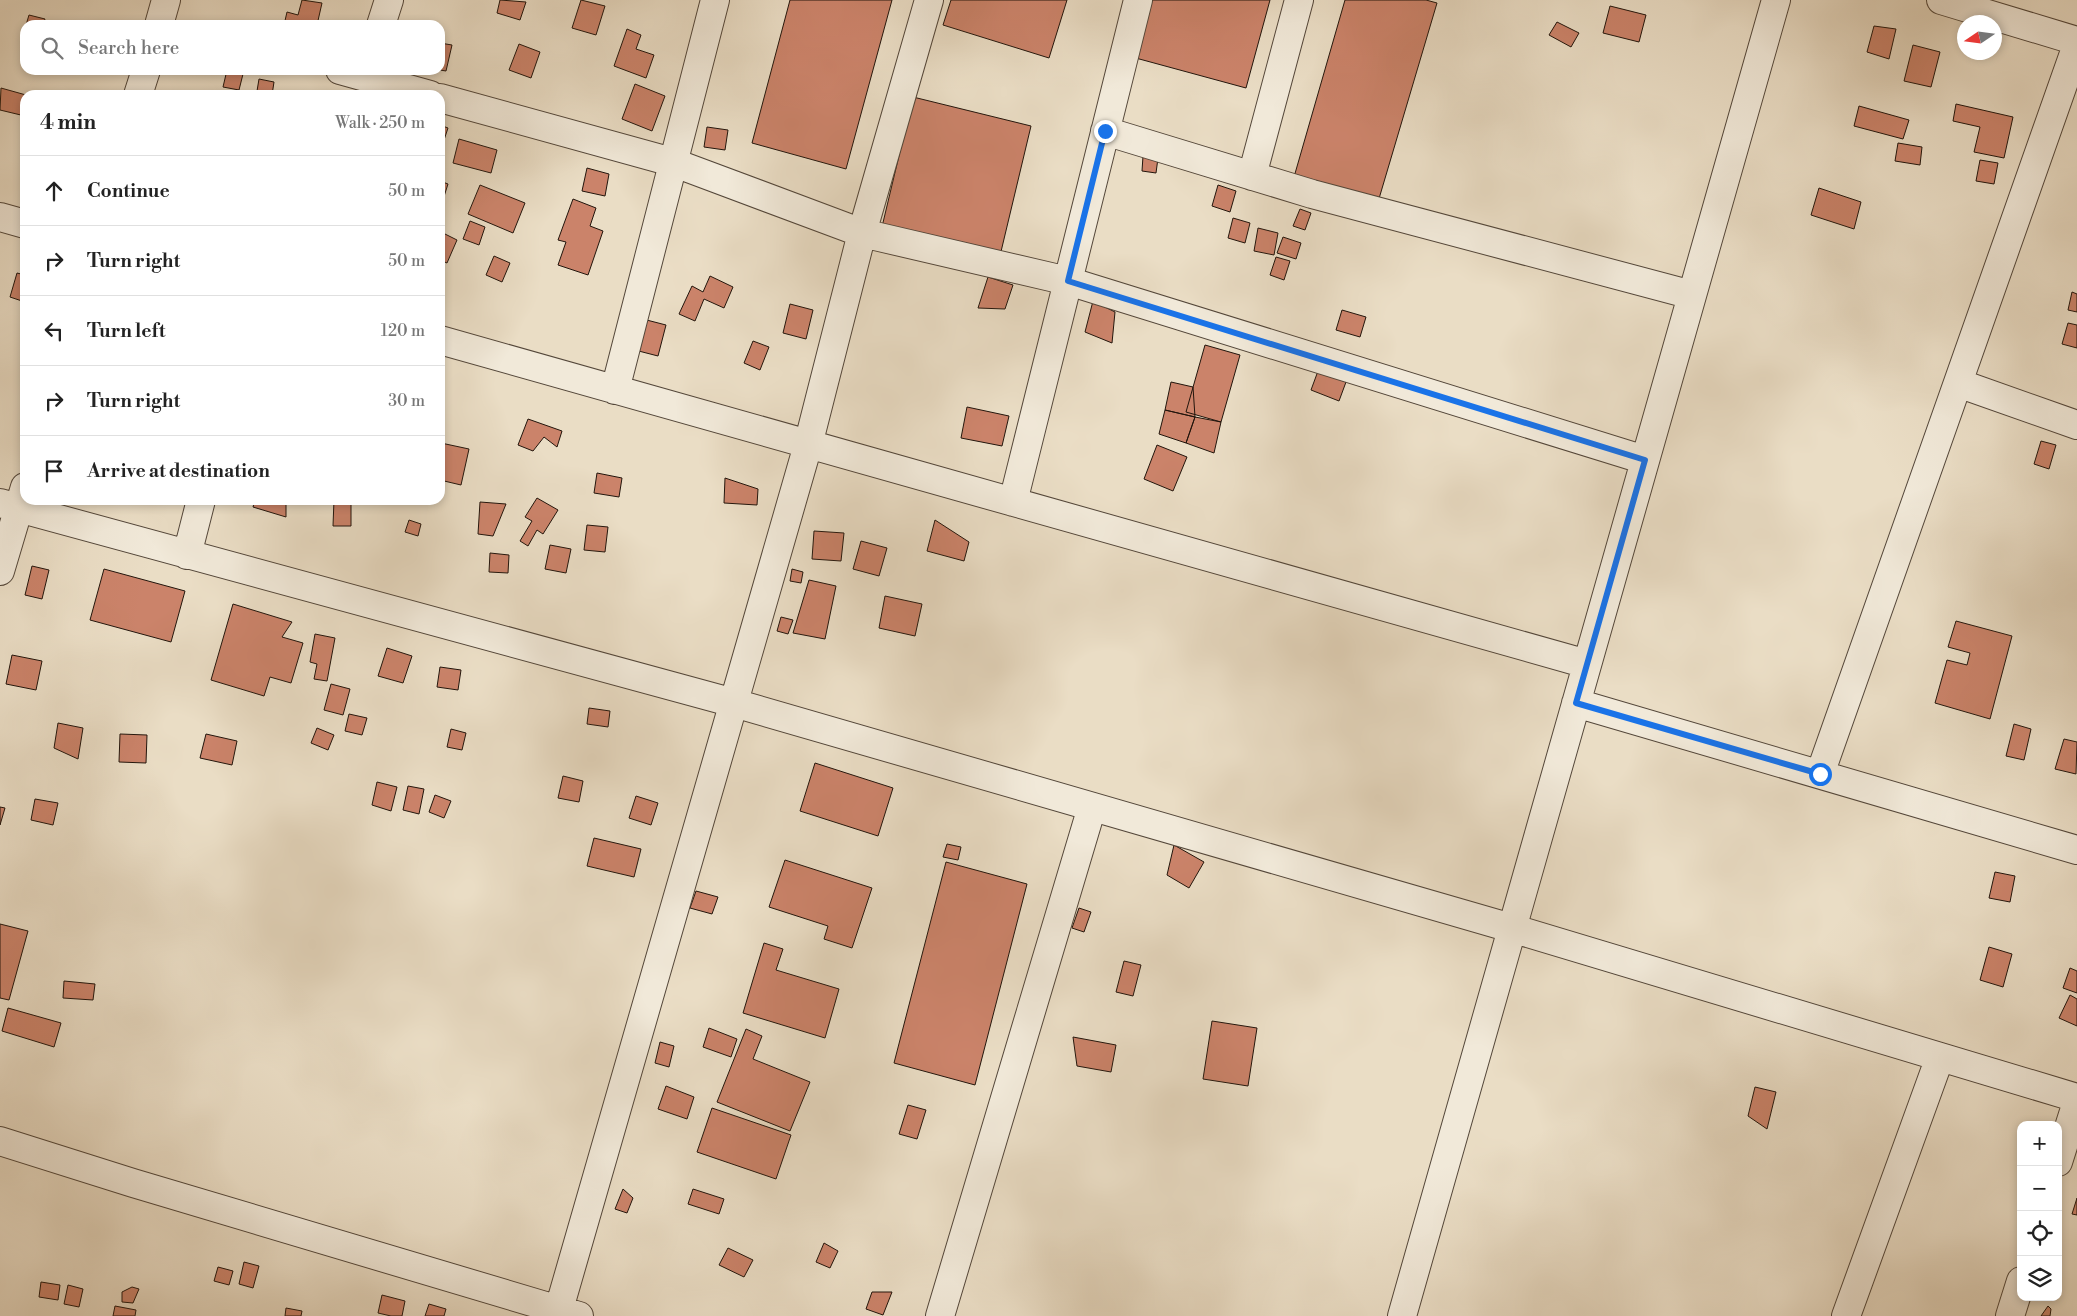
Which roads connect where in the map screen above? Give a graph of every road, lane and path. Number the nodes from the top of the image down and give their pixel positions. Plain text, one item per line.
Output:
1 (389, 0) edge
2 (715, 0) edge
3 (928, 0) edge
4 (1138, 0) edge
5 (1299, 0) edge
6 (1776, 0) edge
7 (1941, 0) edge
8 (383, 20) edge
9 (2077, 41) edge
10 (2077, 45) edge
11 (144, 75) edge
12 (357, 78) edge
13 (140, 90) edge
14 (409, 90) edge
15 (445, 99) edge
16 (1105, 131) junction
17 (672, 162) junction
18 (1252, 176) junction
19 (0, 217) edge
20 (20, 223) edge
21 (862, 233) junction
22 (1068, 281) junction
23 (1692, 295) junction
24 (445, 341) edge
25 (1958, 383) junction
26 (615, 390) junction
27 (2077, 425) edge
28 (808, 445) junction
29 (1645, 460) junction
30 (15, 500) edge
31 (1013, 502) junction
32 (31, 505) edge
33 (200, 505) edge
34 (187, 555) junction
35 (0, 571) edge
36 (1587, 664) junction
37 (734, 703) junction
38 (1576, 703) junction
39 (1820, 774) junction
40 (1092, 807) junction
41 (2077, 850) edge
42 (1512, 928) junction
43 (1940, 1057) junction
44 (2077, 1098) edge
45 (2077, 1102) edge
46 (0, 1141) edge
47 (2062, 1149) edge
48 (2017, 1294) edge
49 (565, 1314) edge
50 (940, 1316) edge
51 (1402, 1316) edge
52 (1846, 1316) edge
53 (2010, 1316) edge

1 - 8 street
2 - 17 street
3 - 21 street
4 - 16 street
5 - 18 street
6 - 23 street
7 - 9 street
10 - 25 street
11 - 13 street
12 - 14 street
15 - 17 street
16 - 18 street
16 - 22 street
17 - 21 street
17 - 26 street
18 - 23 street
19 - 20 street
21 - 22 street
21 - 28 street
22 - 29 street
22 - 31 street
23 - 29 street
24 - 26 street
25 - 27 street
25 - 39 street
26 - 28 street
28 - 31 street
28 - 37 street
29 - 36 street
30 - 35 street
31 - 36 street
32 - 34 street
33 - 34 street
34 - 37 street
36 - 38 street
37 - 40 street
37 - 49 street
38 - 39 street
38 - 42 street
39 - 41 street
40 - 42 street
40 - 50 street
42 - 43 street
42 - 51 street
43 - 44 street
43 - 52 street
45 - 47 street
46 - 49 street
48 - 53 street

